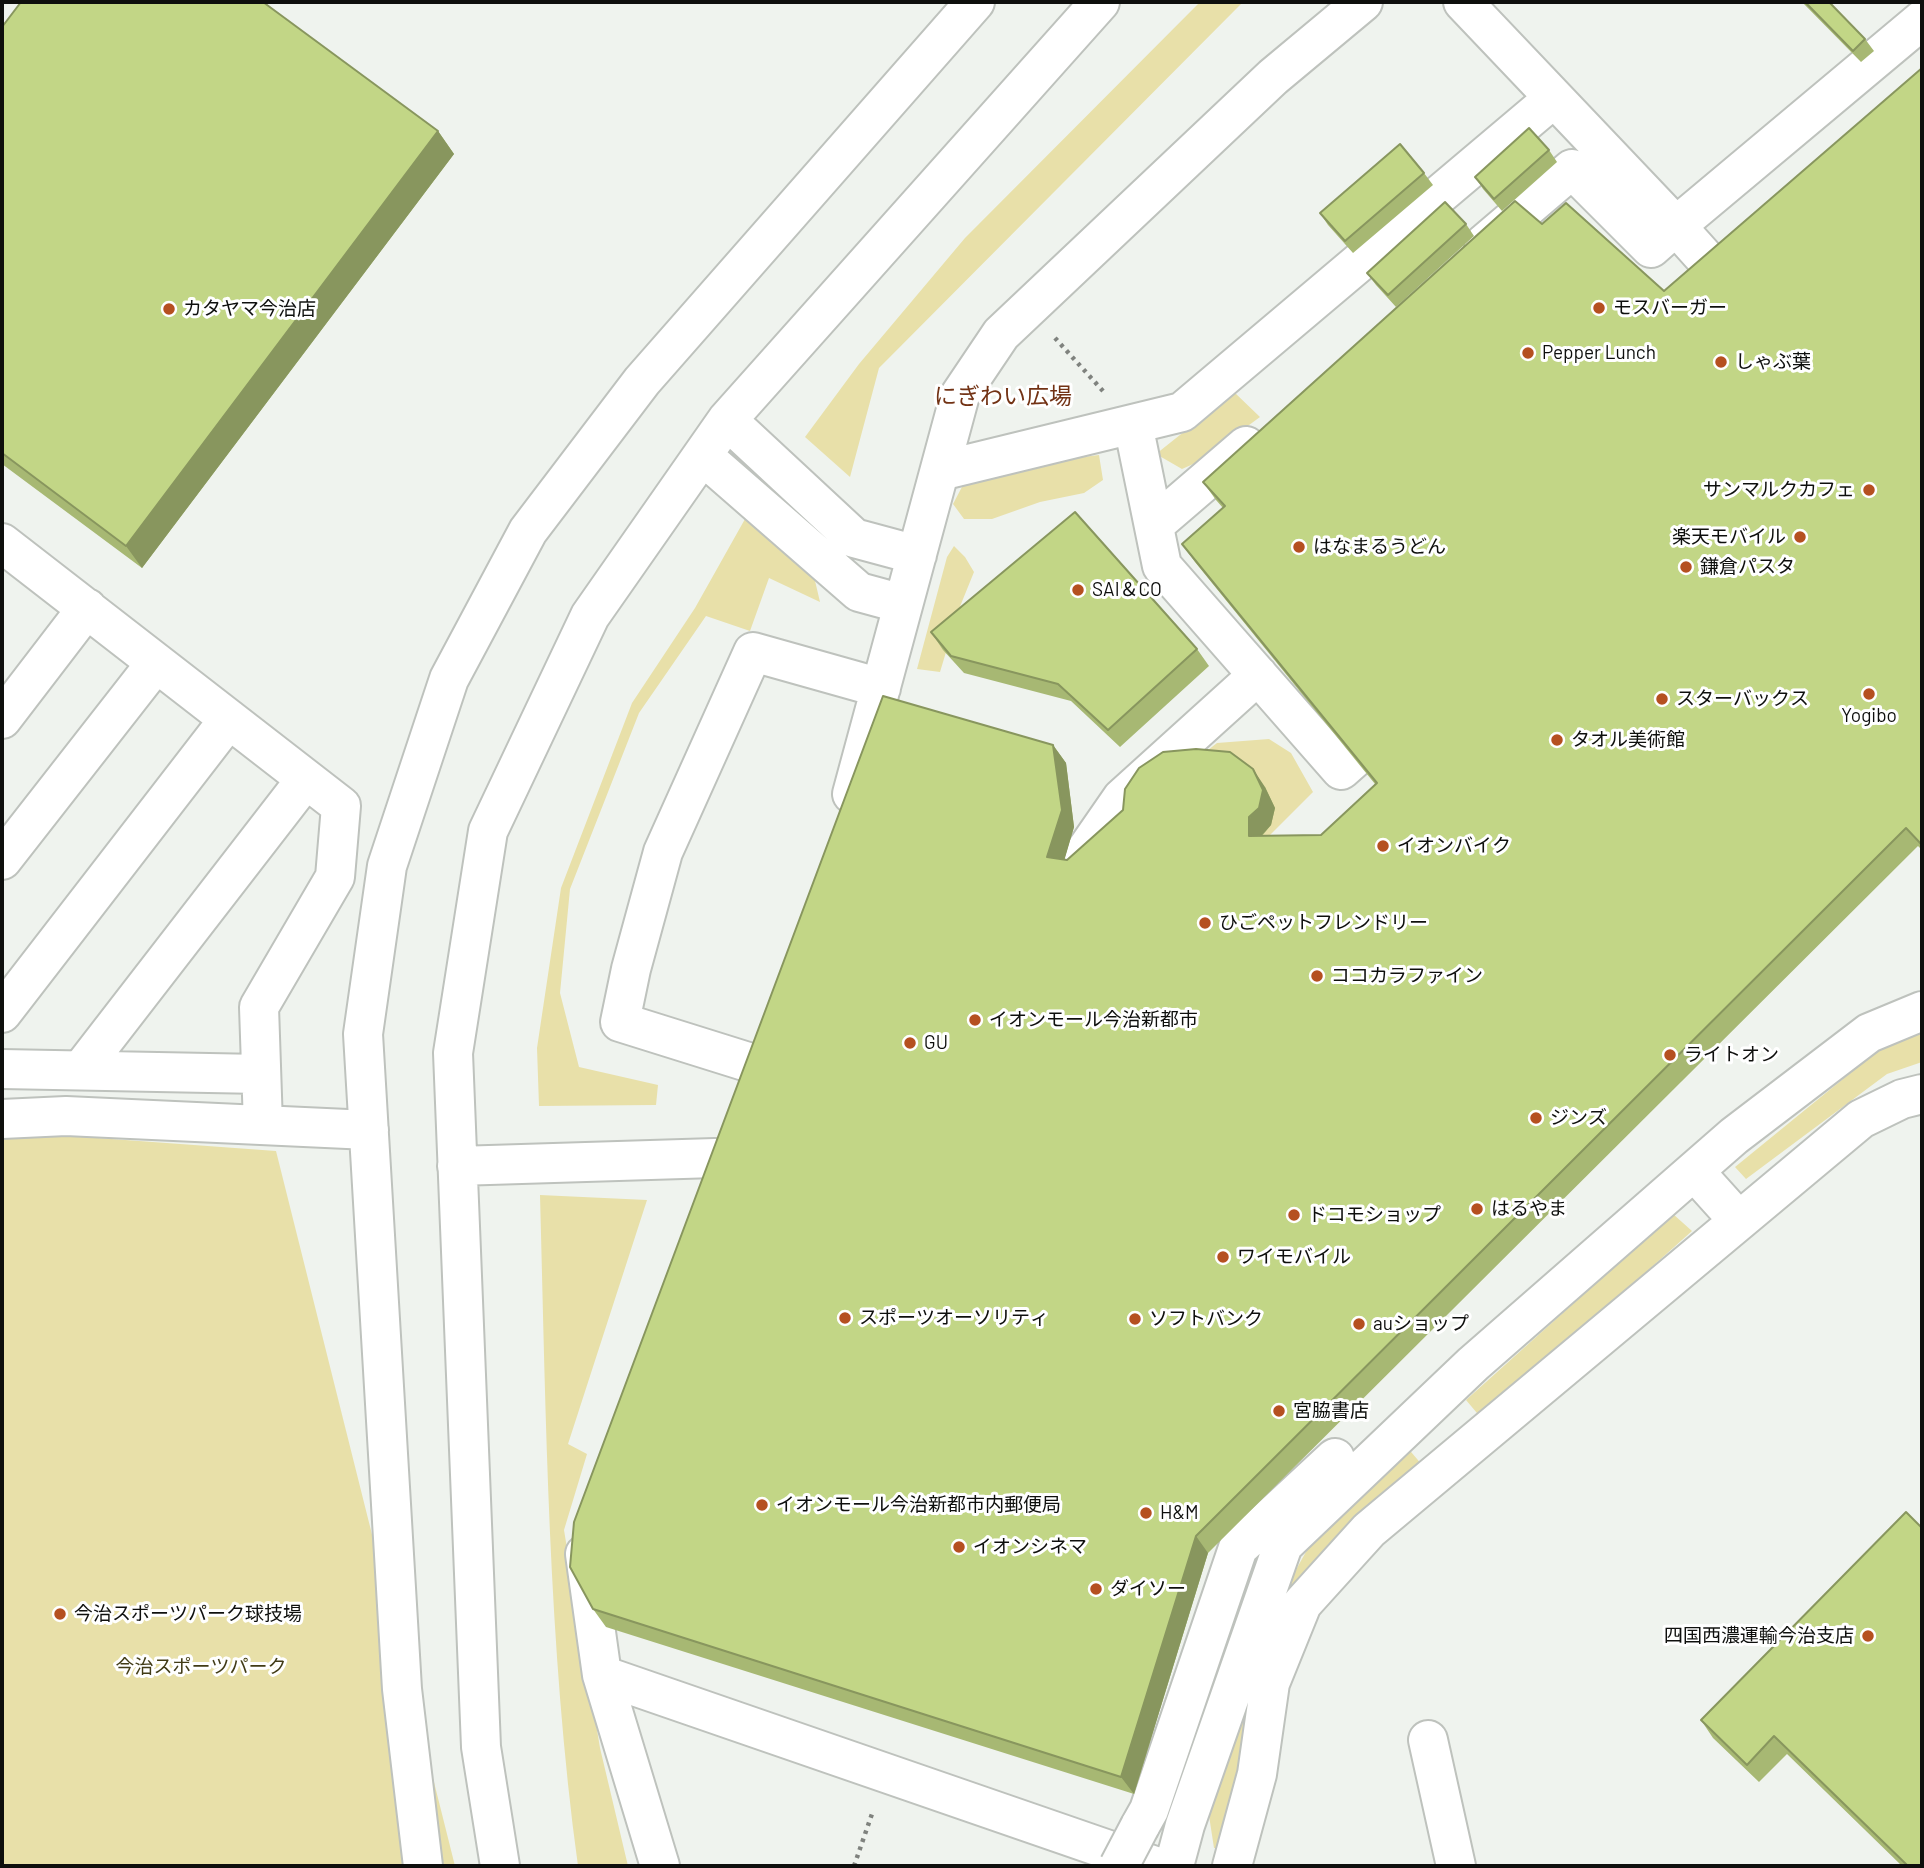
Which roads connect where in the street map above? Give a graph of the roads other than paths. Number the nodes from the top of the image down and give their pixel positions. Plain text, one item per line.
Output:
1 (975, 2) edge
2 (1100, 2) edge
3 (1363, 2) edge
4 (1463, 2) edge
5 (1922, 20) edge
6 (1554, 98) junction
7 (1675, 226) junction
8 (1457, 267) edge
9 (1764, 324) edge
10 (727, 419) junction
11 (1133, 424) junction
12 (1269, 427) edge
13 (703, 456) junction
14 (940, 471) junction
15 (1154, 524) junction
16 (2, 543) edge
17 (917, 555) junction
18 (904, 604) junction
19 (87, 608) junction
20 (156, 663) junction
21 (1258, 675) junction
22 (881, 688) junction
23 (1424, 696) edge
24 (2, 719) edge
25 (229, 719) junction
26 (306, 779) junction
27 (839, 827) edge
28 (2, 860) edge
29 (1077, 863) edge
30 (1922, 1011) edge
31 (2, 1013) edge
32 (765, 1025) edge
33 (751, 1063) junction
34 (2, 1069) edge
35 (81, 1070) junction
36 (261, 1074) junction
37 (1922, 1094) edge
38 (2, 1119) edge
39 (262, 1125) junction
40 (369, 1130) junction
41 (715, 1158) junction
42 (457, 1166) junction
43 (1694, 1171) junction
44 (701, 1197) edge
45 (1739, 1221) junction
46 (1415, 1420) junction
47 (1335, 1458) dead end
48 (1452, 1461) junction
49 (580, 1521) edge
50 (602, 1675) junction
51 (1428, 1740) dead end
52 (423, 1866) edge
53 (500, 1866) edge
54 (660, 1866) edge
55 (1119, 1866) edge
56 (1155, 1866) edge
57 (1174, 1866) edge
58 (1231, 1866) edge
59 (1456, 1866) edge

1 - 40 street
2 - 10 street
3 - 14 street
4 - 6 street
5 - 7 street
6 - 7 street
6 - 11 street
7 - 8 street
7 - 9 street
10 - 13 street
10 - 17 street
11 - 14 street
11 - 15 street
12 - 15 street
13 - 18 street
13 - 42 street
14 - 17 street
15 - 21 street
16 - 19 street
17 - 18 street
18 - 22 street
19 - 20 street
19 - 24 street
20 - 25 street
20 - 28 street
21 - 23 street
21 - 29 street
22 - 27 street
22 - 33 street
25 - 26 street
25 - 31 street
26 - 35 street
26 - 36 street
30 - 43 street
32 - 33 street
33 - 41 street
34 - 35 street
35 - 36 street
36 - 39 street
37 - 45 street
38 - 39 street
39 - 40 street
40 - 52 street
41 - 42 street
41 - 44 street
42 - 53 street
43 - 45 street
43 - 46 street
45 - 48 street
46 - 48 street
46 - 57 street
47 - 55 street, bridge
48 - 58 street
49 - 50 street
50 - 54 street
50 - 56 street
51 - 59 street

